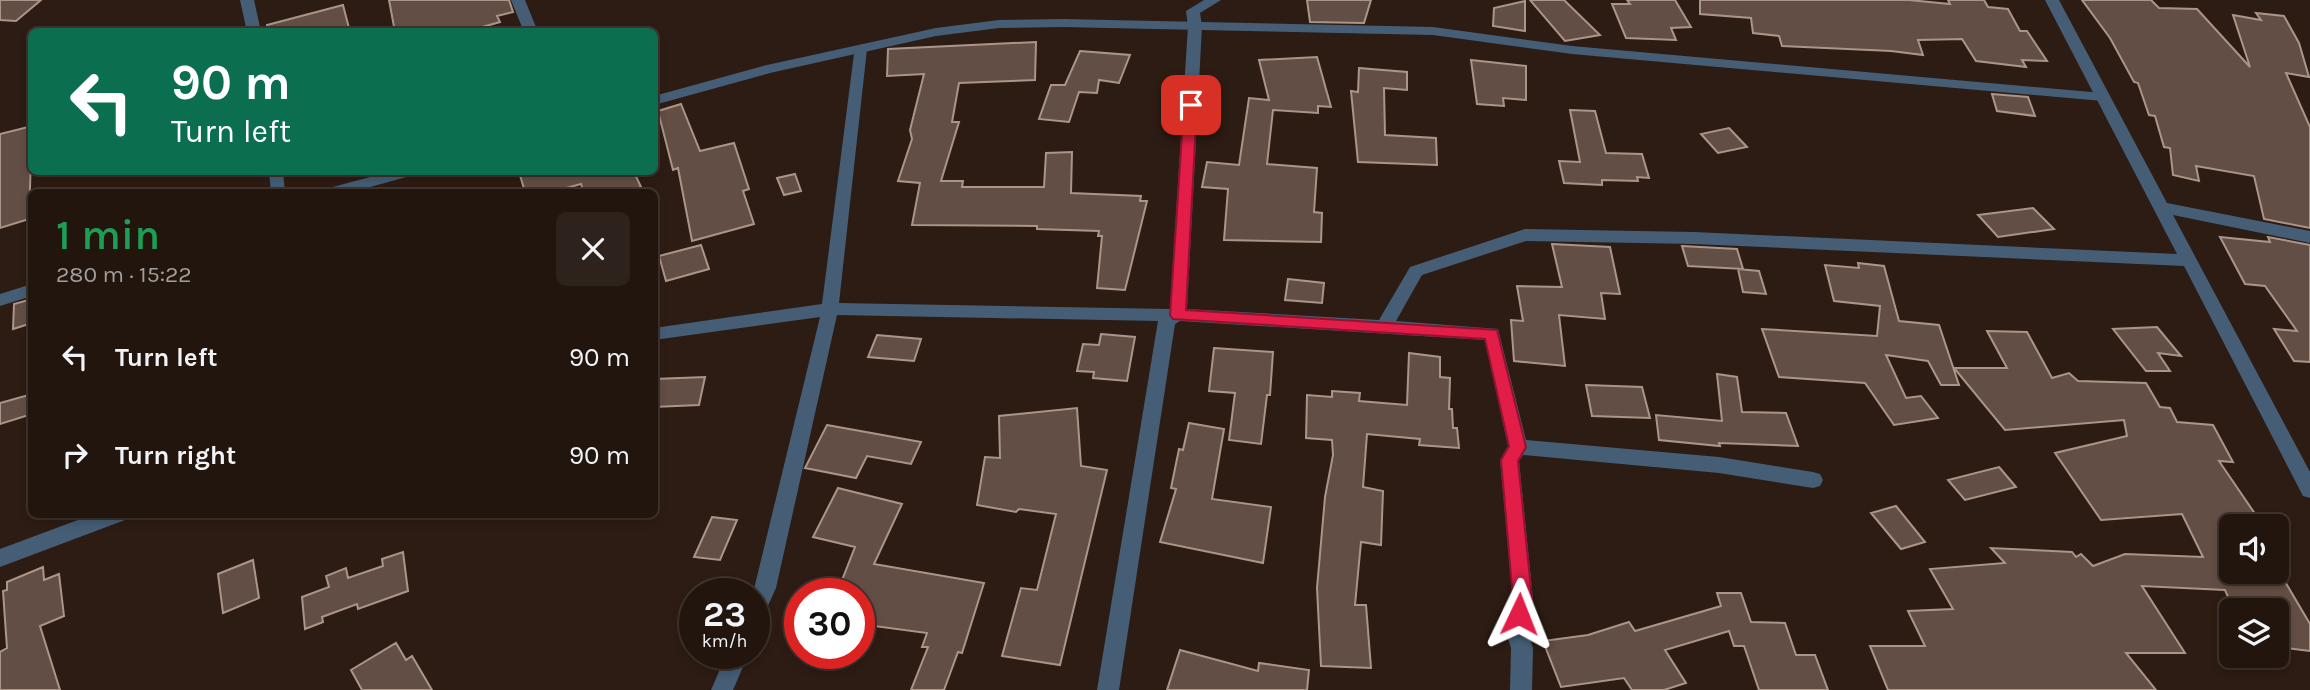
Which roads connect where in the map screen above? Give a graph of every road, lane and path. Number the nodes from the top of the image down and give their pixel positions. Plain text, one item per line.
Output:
1 (247, 0) edge
2 (517, 0) edge
3 (1214, 0) edge
4 (2052, 0) edge
5 (1195, 26) junction
6 (253, 28) edge
7 (529, 28) edge
8 (860, 49) junction
9 (2103, 97) junction
10 (658, 100) edge
11 (394, 175) edge
12 (346, 189) edge
13 (2161, 207) junction
14 (2310, 237) edge
15 (2188, 260) junction
16 (28, 291) edge
17 (0, 300) edge
18 (830, 309) junction
19 (1178, 315) junction
20 (1384, 327) junction
21 (658, 333) edge
22 (1518, 447) junction
23 (1813, 480) dead end
24 (2310, 490) edge
25 (107, 518) edge
26 (0, 558) edge
27 (768, 578) edge
28 (731, 669) edge
29 (722, 690) edge
30 (1108, 690) edge
31 (1521, 690) edge

1 - 6 street
2 - 7 street
3 - 5 street
4 - 9 street
5 - 8 street
5 - 9 street
5 - 19 street
8 - 10 street
8 - 18 street
9 - 13 street
11 - 12 street
13 - 14 street
13 - 15 street
15 - 20 street
15 - 24 street
16 - 17 street
18 - 19 street
18 - 21 street
18 - 27 street
19 - 20 street
19 - 30 street
20 - 22 street
22 - 23 street
22 - 31 street
25 - 26 street
28 - 29 street

